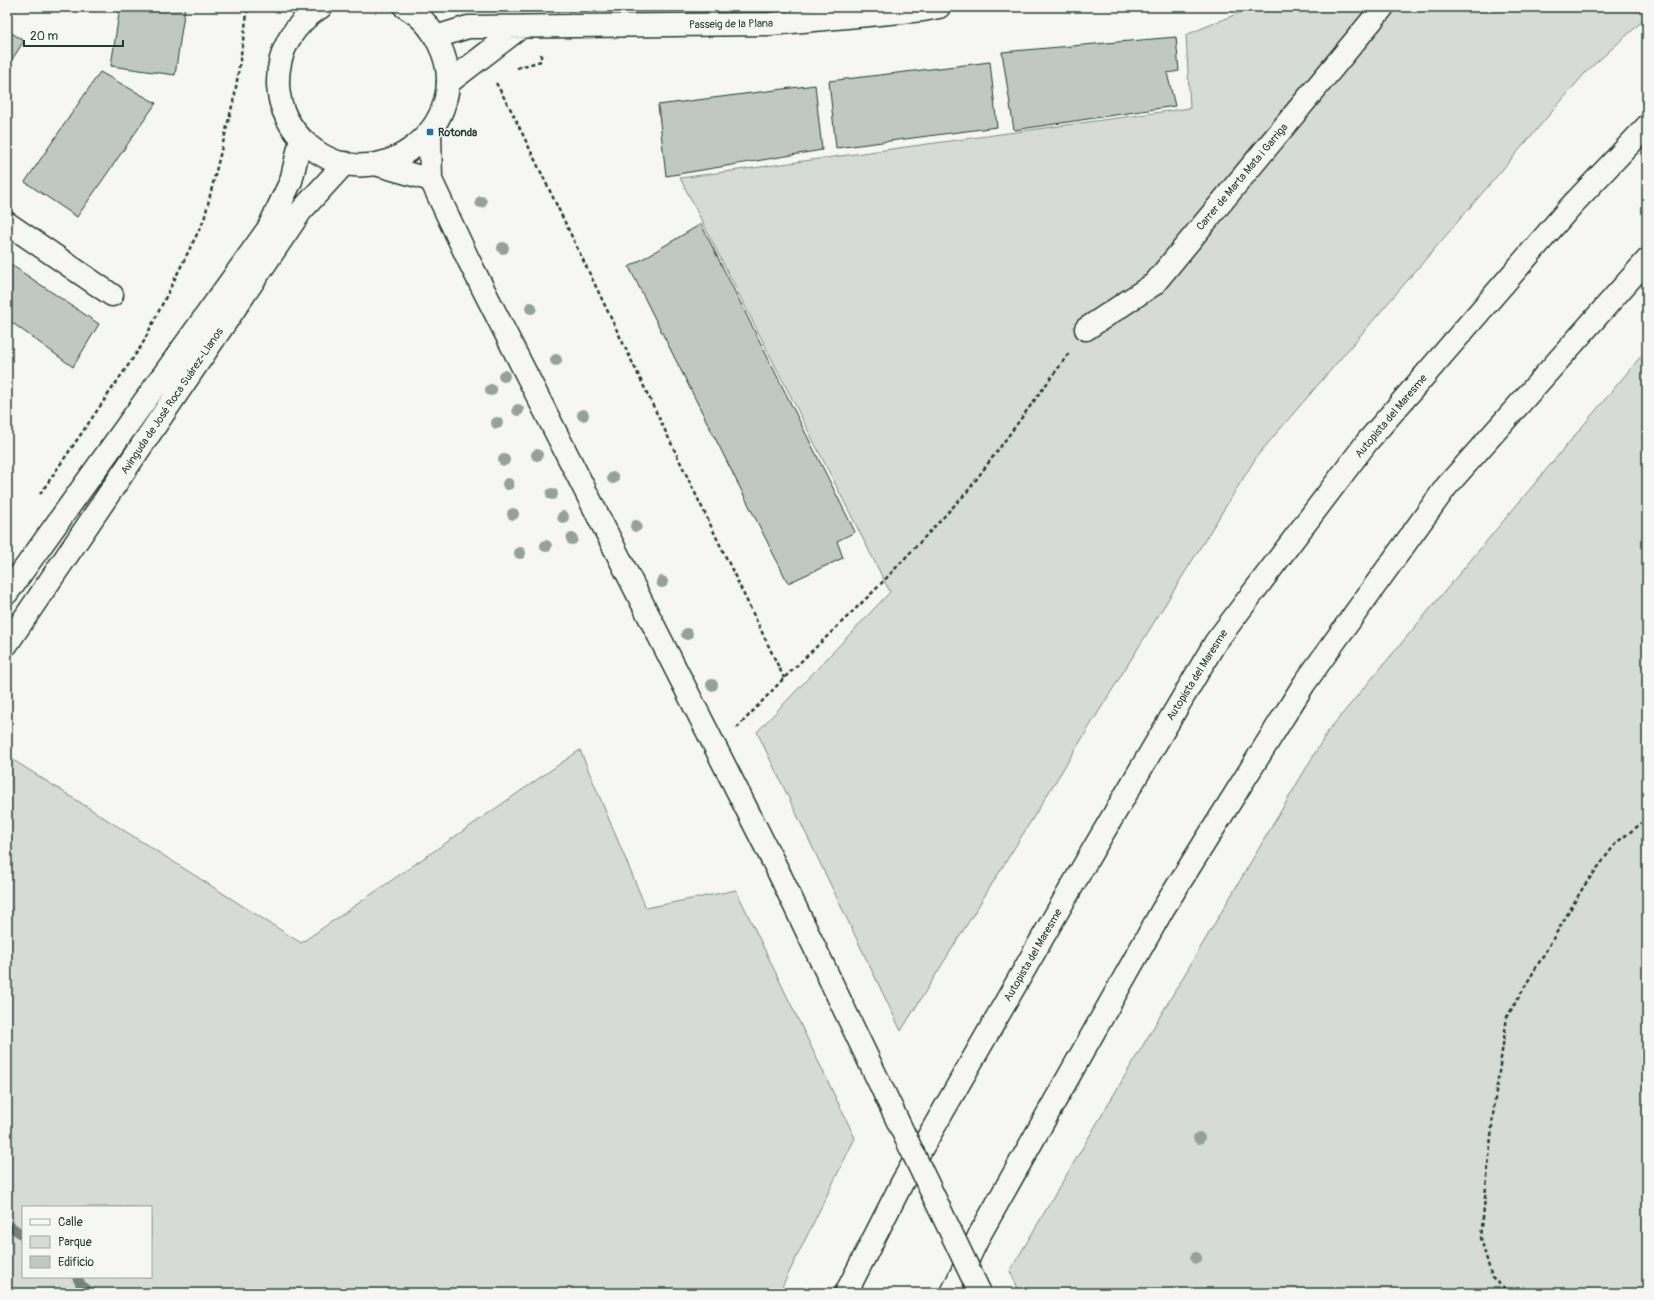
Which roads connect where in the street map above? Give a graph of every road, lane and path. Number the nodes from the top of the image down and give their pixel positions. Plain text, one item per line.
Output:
1 (248, 7) edge
2 (321, 7) edge
3 (405, 7) edge
4 (939, 7) edge
5 (1383, 7) edge
6 (543, 26) junction
7 (521, 27) junction
8 (436, 37) junction
9 (513, 69) dead end
10 (496, 82) dead end
11 (448, 83) junction
12 (1647, 126) edge
13 (430, 132) junction
14 (301, 139) junction
15 (345, 163) junction
16 (375, 164) junction
17 (431, 180) junction
18 (7, 223) edge
19 (1647, 260) edge
20 (112, 295) dead end
21 (1086, 329) joint
22 (39, 496) dead end
23 (7, 593) edge
24 (7, 644) edge
25 (784, 678) junction
26 (715, 747) junction
27 (1647, 819) edge
28 (846, 1293) edge
29 (952, 1293) edge
30 (980, 1293) edge
31 (1511, 1293) edge

1 - 22 path
2 - 14 main road
3 - 8 main road
4 - 6 main road, Passeig de la Plana
5 - 21 main road, Carrer de Marta Mata i Garriga
6 - 7 main road, Passeig de la Plana
6 - 9 path
7 - 8 main road
7 - 11 main road
8 - 11 main road
10 - 25 path
11 - 13 main road
12 - 28 main road, Autopista del Maresme
13 - 16 main road
13 - 17 main road
14 - 15 main road
14 - 23 main road, Avinguda de José Roca Suárez-Llanos
15 - 16 main road
15 - 24 main road, Avinguda de José Roca Suárez-Llanos
16 - 17 main road
17 - 26 main road
18 - 20 main road
19 - 29 main road
21 - 25 path
25 - 26 path
26 - 30 main road, bridge
27 - 31 path

